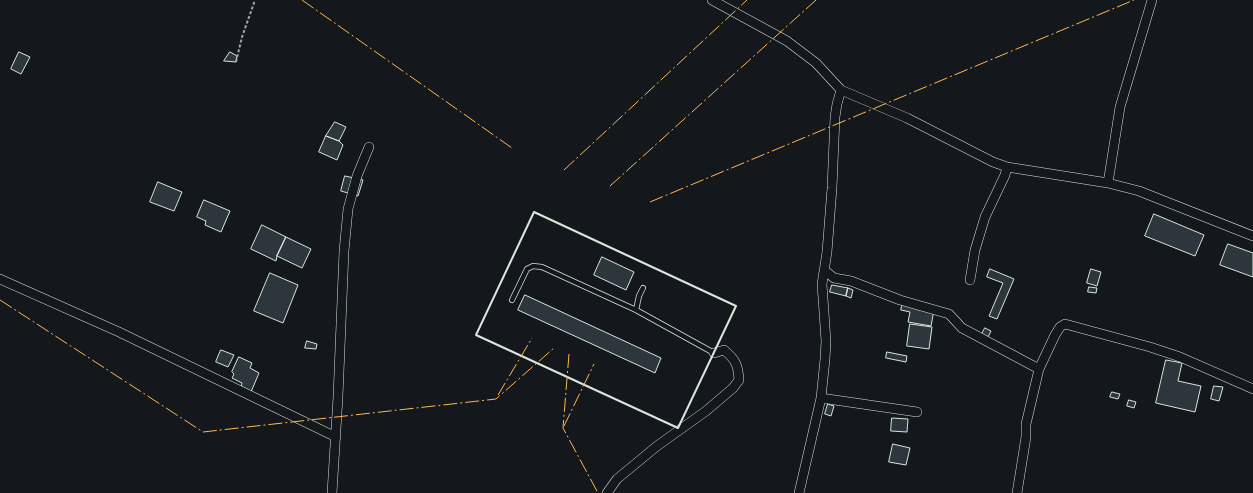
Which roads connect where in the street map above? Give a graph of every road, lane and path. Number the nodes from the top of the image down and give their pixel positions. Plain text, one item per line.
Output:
1 (255, 0) edge
2 (712, 0) edge
3 (1152, 0) edge
4 (236, 62) dead end
5 (841, 90) junction
6 (369, 147) dead end
7 (1007, 167) junction
8 (1108, 183) junction
9 (1253, 236) edge
10 (824, 270) junction
11 (0, 279) edge
12 (970, 280) dead end
13 (643, 288) dead end
14 (512, 300) dead end
15 (636, 310) junction
16 (714, 353) joint
17 (1039, 370) junction
18 (1253, 389) edge
19 (821, 398) junction
20 (917, 412) dead end
21 (336, 437) junction
22 (332, 493) edge
23 (607, 493) edge
24 (799, 493) edge
25 (1017, 493) edge

1 - 4 path
2 - 5 street
3 - 8 street
5 - 7 street
5 - 10 street
6 - 21 street
7 - 8 street
7 - 12 street
8 - 9 street
10 - 17 street
10 - 19 street
11 - 21 street
13 - 15 lane
14 - 15 lane
15 - 16 lane
16 - 23 street
17 - 18 street
17 - 25 street
19 - 20 street
19 - 24 street
21 - 22 street

